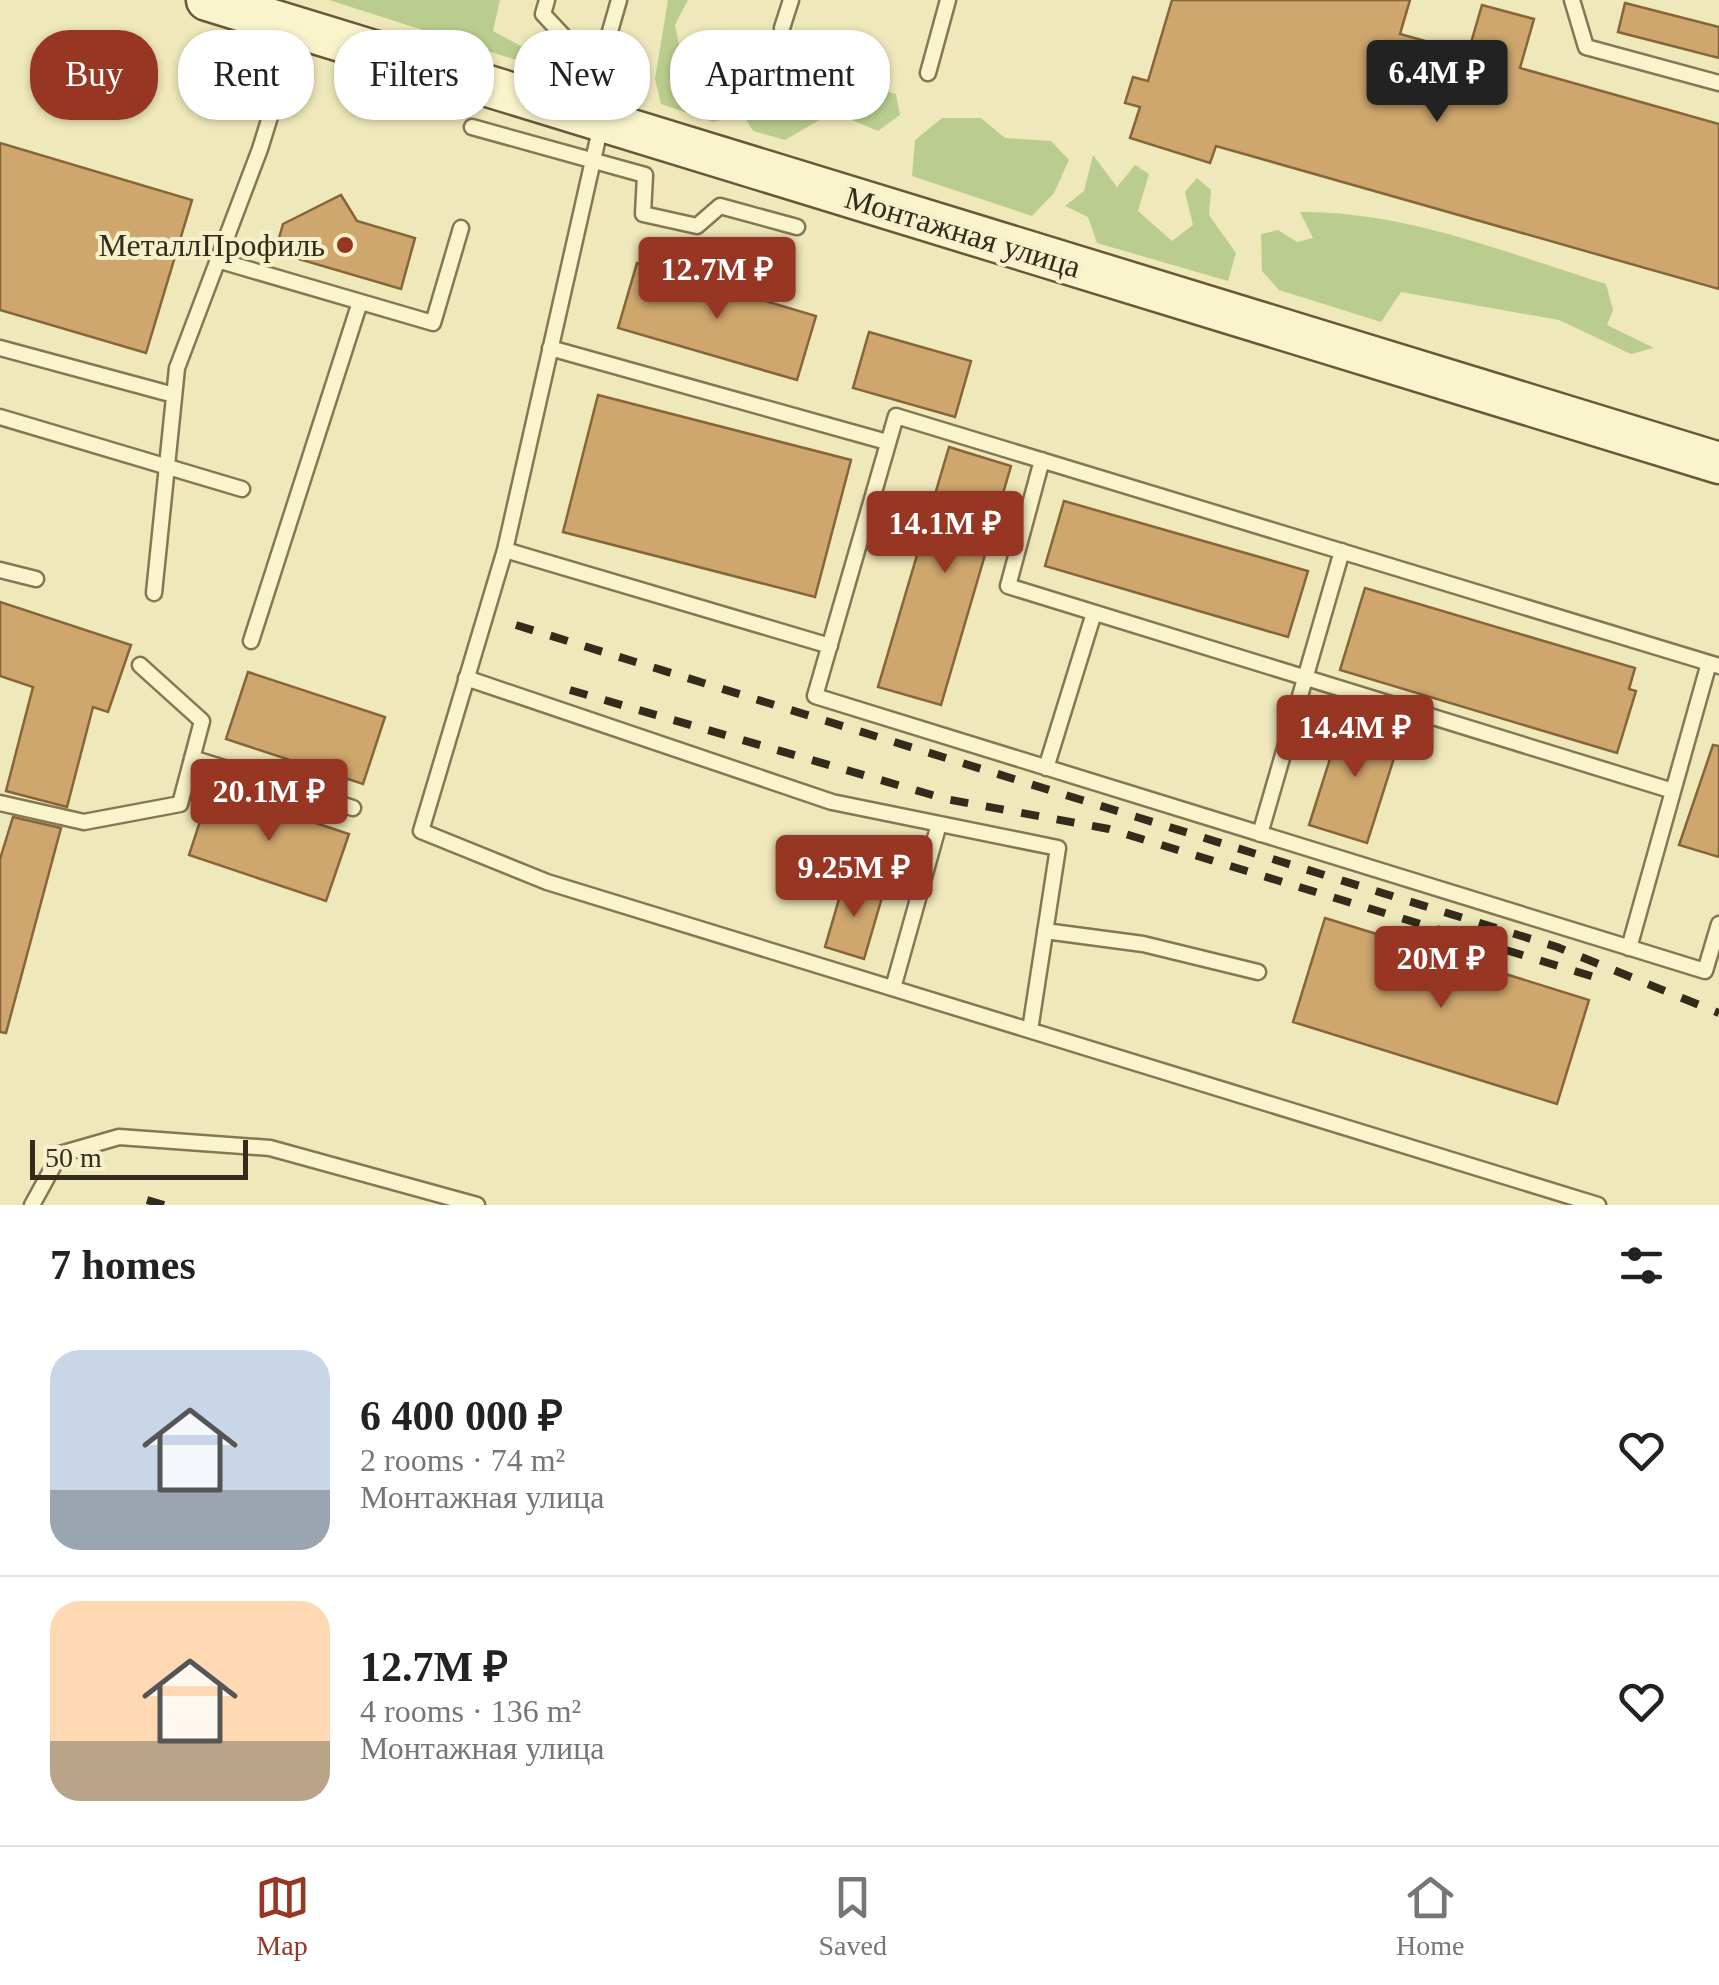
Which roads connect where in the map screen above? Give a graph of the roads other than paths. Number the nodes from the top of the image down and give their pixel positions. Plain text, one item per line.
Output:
1 (207, 0) edge
2 (546, 0) edge
3 (619, 0) edge
4 (790, 0) edge
5 (948, 0) edge
6 (1572, 0) edge
7 (291, 21) junction
8 (782, 28) dead end
9 (558, 30) edge
10 (610, 30) edge
11 (928, 74) dead end
12 (1719, 83) edge
13 (514, 93) edge
14 (594, 120) edge
15 (597, 120) edge
16 (472, 127) dead end
17 (593, 161) junction
18 (797, 227) dead end
19 (461, 228) dead end
20 (218, 260) junction
21 (360, 302) junction
22 (0, 348) edge
23 (550, 348) junction
24 (174, 395) junction
25 (0, 417) edge
26 (888, 442) junction
27 (1042, 460) junction
28 (1719, 463) edge
29 (165, 464) junction
30 (242, 489) dead end
31 (505, 550) junction
32 (1342, 551) junction
33 (0, 570) edge
34 (36, 579) dead end
35 (154, 592) dead end
36 (1094, 613) junction
37 (251, 641) dead end
38 (830, 646) junction
39 (1714, 664) edge
40 (140, 665) dead end
41 (466, 678) junction
42 (1304, 679) junction
43 (192, 758) junction
44 (1046, 768) junction
45 (1673, 791) junction
46 (0, 803) edge
47 (353, 808) dead end
48 (939, 824) junction
49 (1260, 834) junction
50 (1719, 924) edge
51 (1045, 931) junction
52 (1629, 948) junction
53 (1258, 972) dead end
54 (893, 988) junction
55 (1030, 1030) junction
56 (32, 1205) edge
57 (477, 1205) edge
58 (1598, 1205) edge

1 - 7 street, Монтажная улица
2 - 9 lane
3 - 10 lane
4 - 8 lane
5 - 11 lane
6 - 12 lane
7 - 13 street, Монтажная улица
7 - 20 lane
14 - 17 lane
15 - 28 street, Монтажная улица
16 - 17 lane
17 - 18 lane
17 - 23 lane
19 - 21 lane
20 - 21 lane
20 - 24 lane
21 - 37 lane
22 - 24 lane
23 - 26 lane
23 - 31 lane
24 - 29 lane
25 - 29 lane
26 - 27 lane
26 - 38 lane
27 - 32 lane
27 - 36 lane
29 - 30 lane
29 - 35 lane
31 - 38 lane
31 - 41 lane
32 - 39 lane
32 - 42 lane
33 - 34 lane
36 - 42 lane
36 - 44 lane
38 - 44 lane
39 - 45 lane
40 - 43 lane
41 - 48 lane
41 - 54 lane
42 - 45 lane
42 - 49 lane
43 - 46 lane
43 - 47 lane
44 - 49 lane
45 - 52 lane
48 - 51 lane
48 - 54 lane
49 - 52 lane
50 - 52 lane
51 - 53 lane
51 - 55 lane
54 - 55 lane
55 - 58 lane
56 - 57 lane

